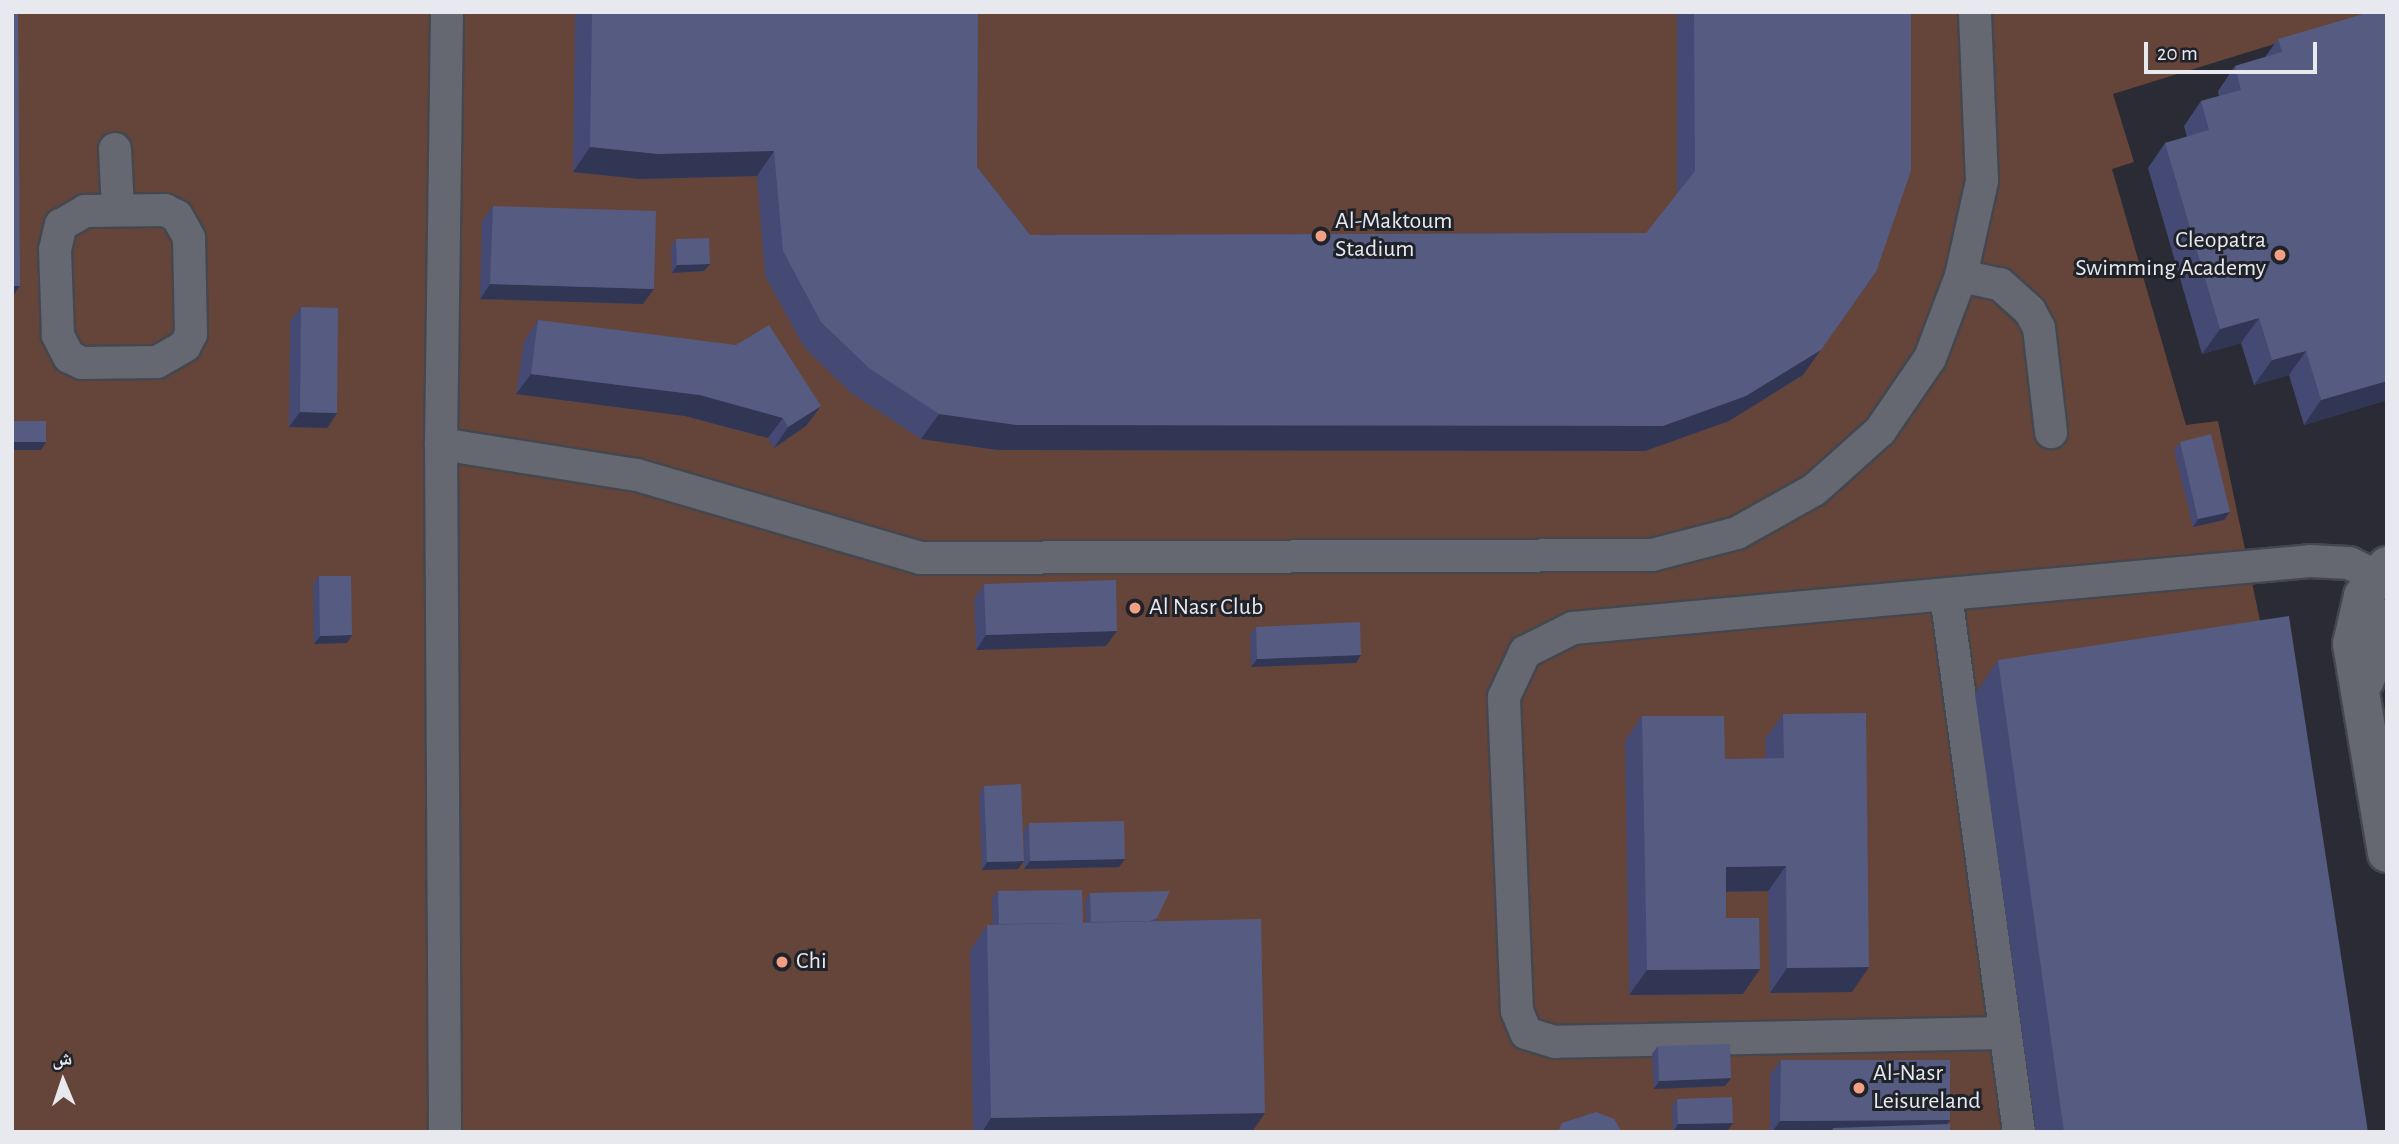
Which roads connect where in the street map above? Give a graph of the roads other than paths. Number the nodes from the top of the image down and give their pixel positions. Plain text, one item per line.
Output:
1 (447, 12) edge
2 (1975, 12) edge
3 (115, 149) dead end
4 (118, 210) junction
5 (1961, 276) junction
6 (2051, 432) dead end
7 (441, 444) junction
8 (2381, 571) edge
9 (1946, 595) junction
10 (2387, 619) edge
11 (2363, 689) junction
12 (2387, 853) edge
13 (2005, 1033) junction
14 (445, 1132) edge
15 (2019, 1132) edge

1 - 7 lane
2 - 5 lane
3 - 4 lane
4 - 4 lane
5 - 6 lane
5 - 7 lane
7 - 14 lane
8 - 9 lane
8 - 11 street
9 - 13 lane
9 - 13 lane
10 - 11 street
11 - 12 street
13 - 15 lane

